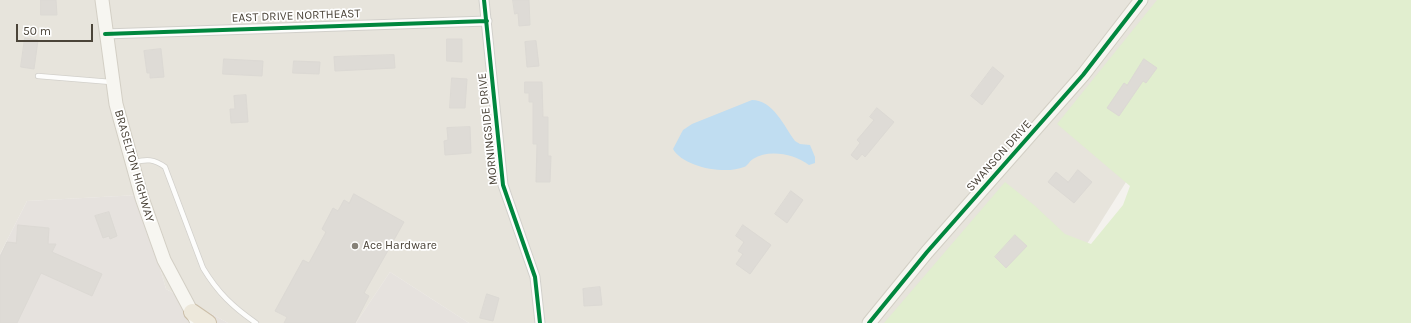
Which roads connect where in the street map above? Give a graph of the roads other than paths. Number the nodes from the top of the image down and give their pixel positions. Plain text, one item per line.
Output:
1 (102, 0) edge
2 (484, 0) edge
3 (1141, 0) edge
4 (487, 21) junction
5 (105, 34) junction
6 (38, 76) dead end
7 (113, 82) junction
8 (132, 163) junction
9 (195, 318) edge
10 (208, 323) edge
11 (256, 323) edge
12 (540, 323) edge
13 (869, 323) edge

1 - 5 street, BRASELTON HIGHWAY
2 - 4 street, MORNINGSIDE DRIVE
3 - 13 street, SWANSON DRIVE
4 - 5 street, EAST DRIVE NORTHEAST
4 - 12 street, MORNINGSIDE DRIVE
5 - 7 street, BRASELTON HIGHWAY
6 - 7 lane
7 - 8 street, BRASELTON HIGHWAY
8 - 9 street, BRASELTON HIGHWAY
8 - 11 lane
9 - 10 highway

